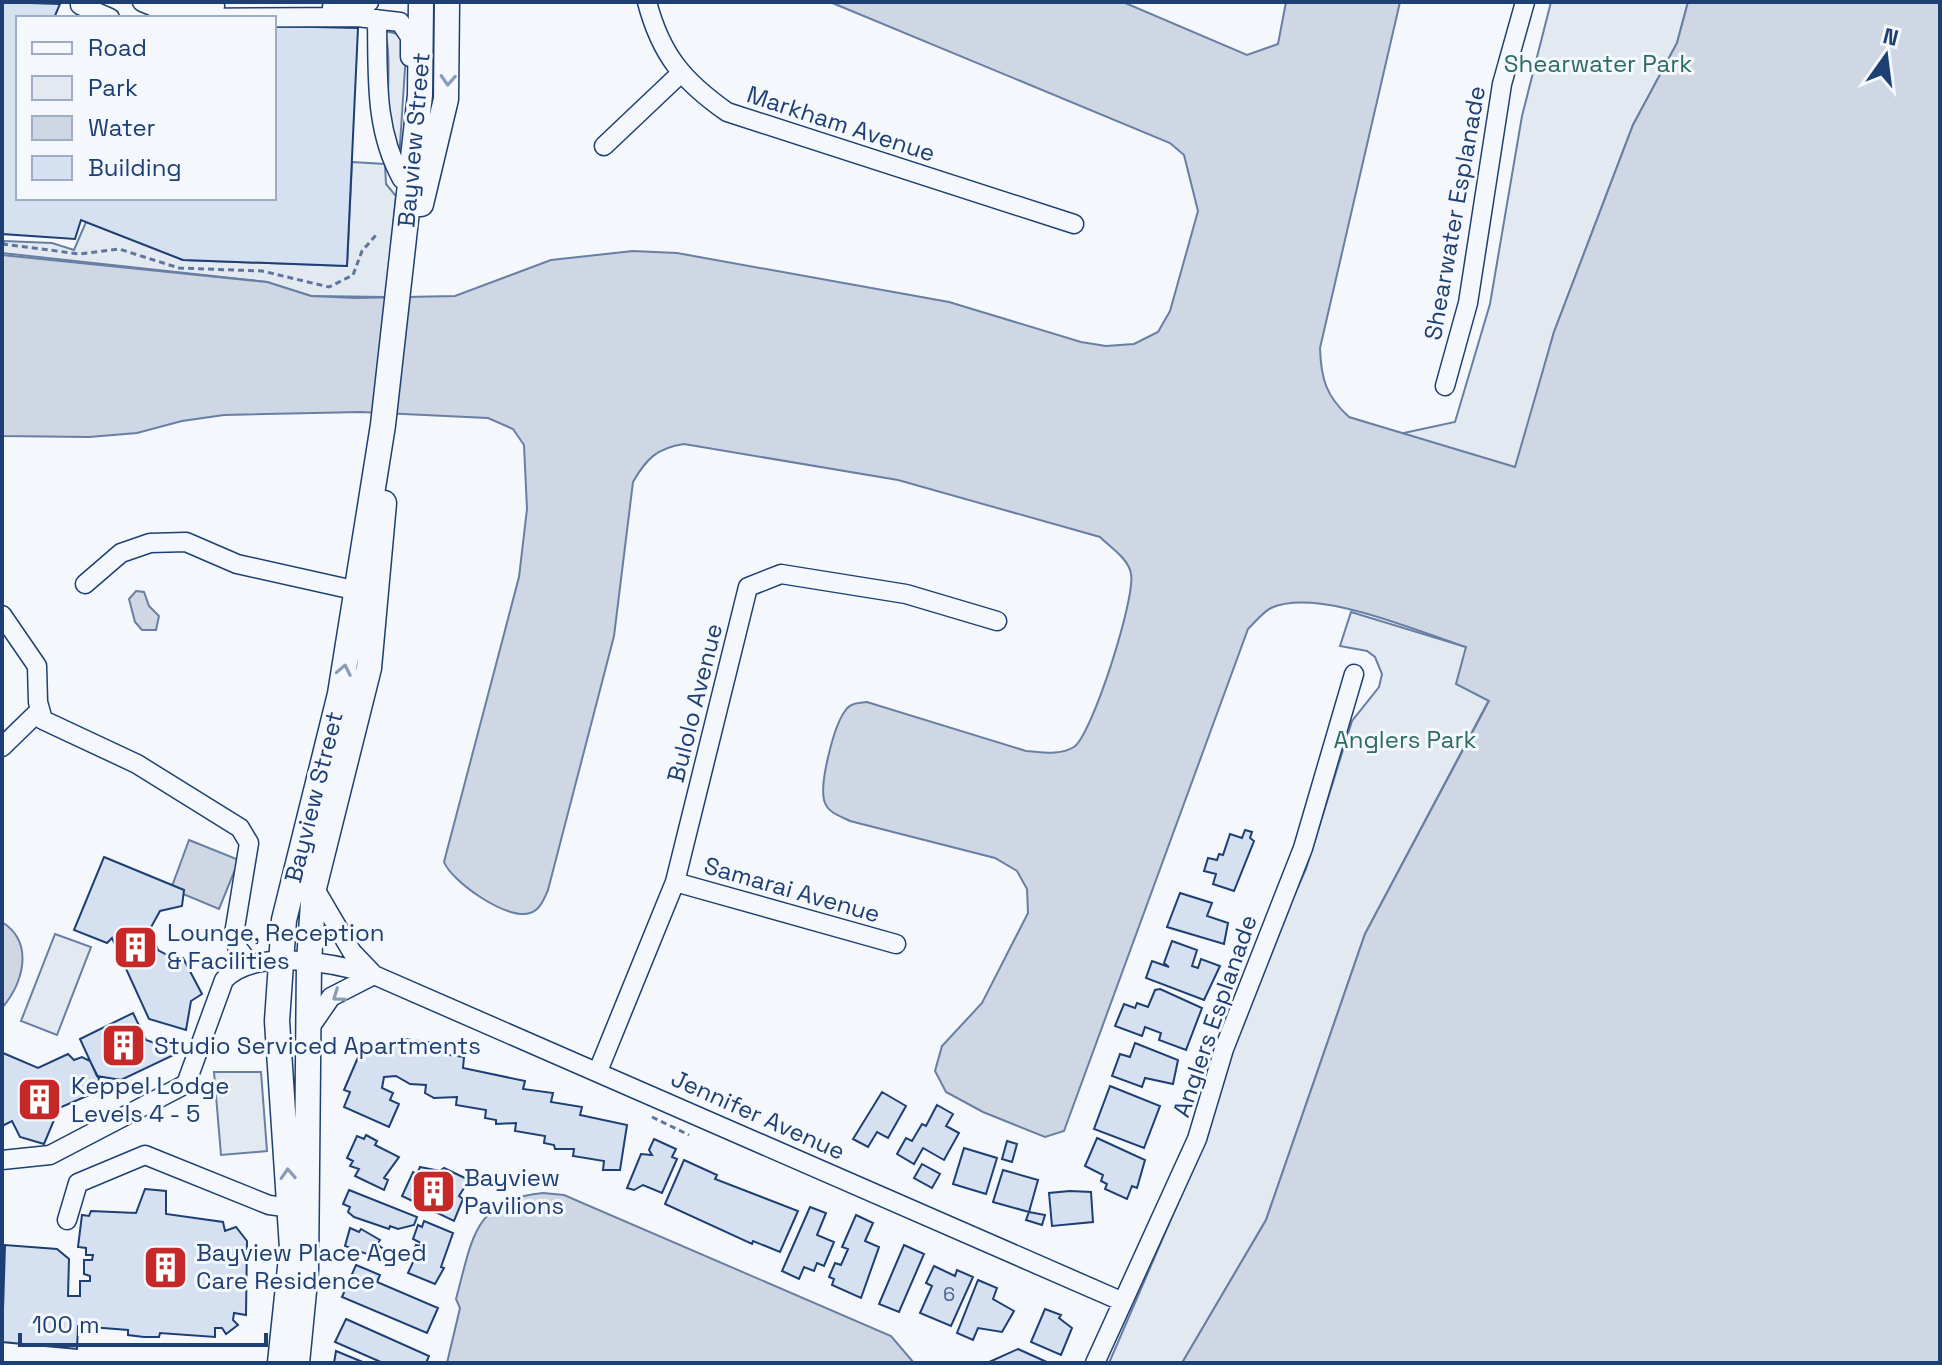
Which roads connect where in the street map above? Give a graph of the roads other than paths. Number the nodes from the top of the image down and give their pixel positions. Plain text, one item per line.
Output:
1 (142, 2) edge
2 (176, 2) edge
3 (421, 2) edge
4 (447, 2) edge
5 (647, 2) edge
6 (1525, 2) edge
7 (77, 7) edge
8 (373, 11) edge
9 (104, 16) edge
10 (176, 16) edge
11 (236, 16) edge
12 (680, 74) junction
13 (604, 146) dead end
14 (402, 179) junction
15 (1074, 224) dead end
16 (404, 251) junction
17 (402, 279) junction
18 (1445, 386) dead end
19 (85, 584) dead end
20 (368, 593) junction
21 (2, 615) edge
22 (997, 621) dead end
23 (1354, 674) dead end
24 (40, 710) junction
25 (2, 747) edge
26 (675, 882) junction
27 (314, 888) junction
28 (896, 944) dead end
29 (280, 962) junction
30 (309, 962) junction
31 (249, 963) junction
32 (374, 975) junction
33 (311, 1026) junction
34 (598, 1071) junction
35 (296, 1098) junction
36 (2, 1160) edge
37 (299, 1209) junction
38 (67, 1220) dead end
39 (1121, 1301) junction
40 (280, 1363) edge
41 (297, 1363) edge
42 (1095, 1363) edge

1 - 10 street
2 - 8 street
3 - 16 main road, Bayview Street
4 -> 17 main road, Bayview Street
5 - 12 street, Markham Avenue
6 - 18 street, Shearwater Esplanade
7 - 9 street
8 - 11 street
8 - 14 street
8 - 14 street
12 - 13 street
12 - 15 street, Markham Avenue
14 - 16 street
16 - 17 main road, Bayview Street
17 - 20 main road, Bayview Street
19 - 20 street
20 - 27 main road, Bayview Street
29 -> 20 main road, Bayview Street
21 - 24 street
22 - 26 street, Bulolo Avenue
23 - 39 street, Anglers Esplanade
24 - 25 street
24 - 31 street
26 - 28 street, Samarai Avenue
26 - 34 street, Bulolo Avenue
27 - 30 main road, Bayview Street
27 - 32 street, Jennifer Avenue
29 - 30 street, Jennifer Avenue
29 - 31 street, Jennifer Avenue
29 - 35 main road, Bayview Street
30 - 32 street, Jennifer Avenue
30 - 33 main road, Bayview Street
31 - 36 street
32 -> 33 street
32 - 34 street, Jennifer Avenue
33 - 35 main road, Bayview Street
34 - 39 street, Jennifer Avenue
35 - 37 main road, Bayview Street
37 - 38 street
37 - 40 main road, Bayview Street
37 - 41 main road, Bayview Street
39 - 42 street, Anglers Esplanade

